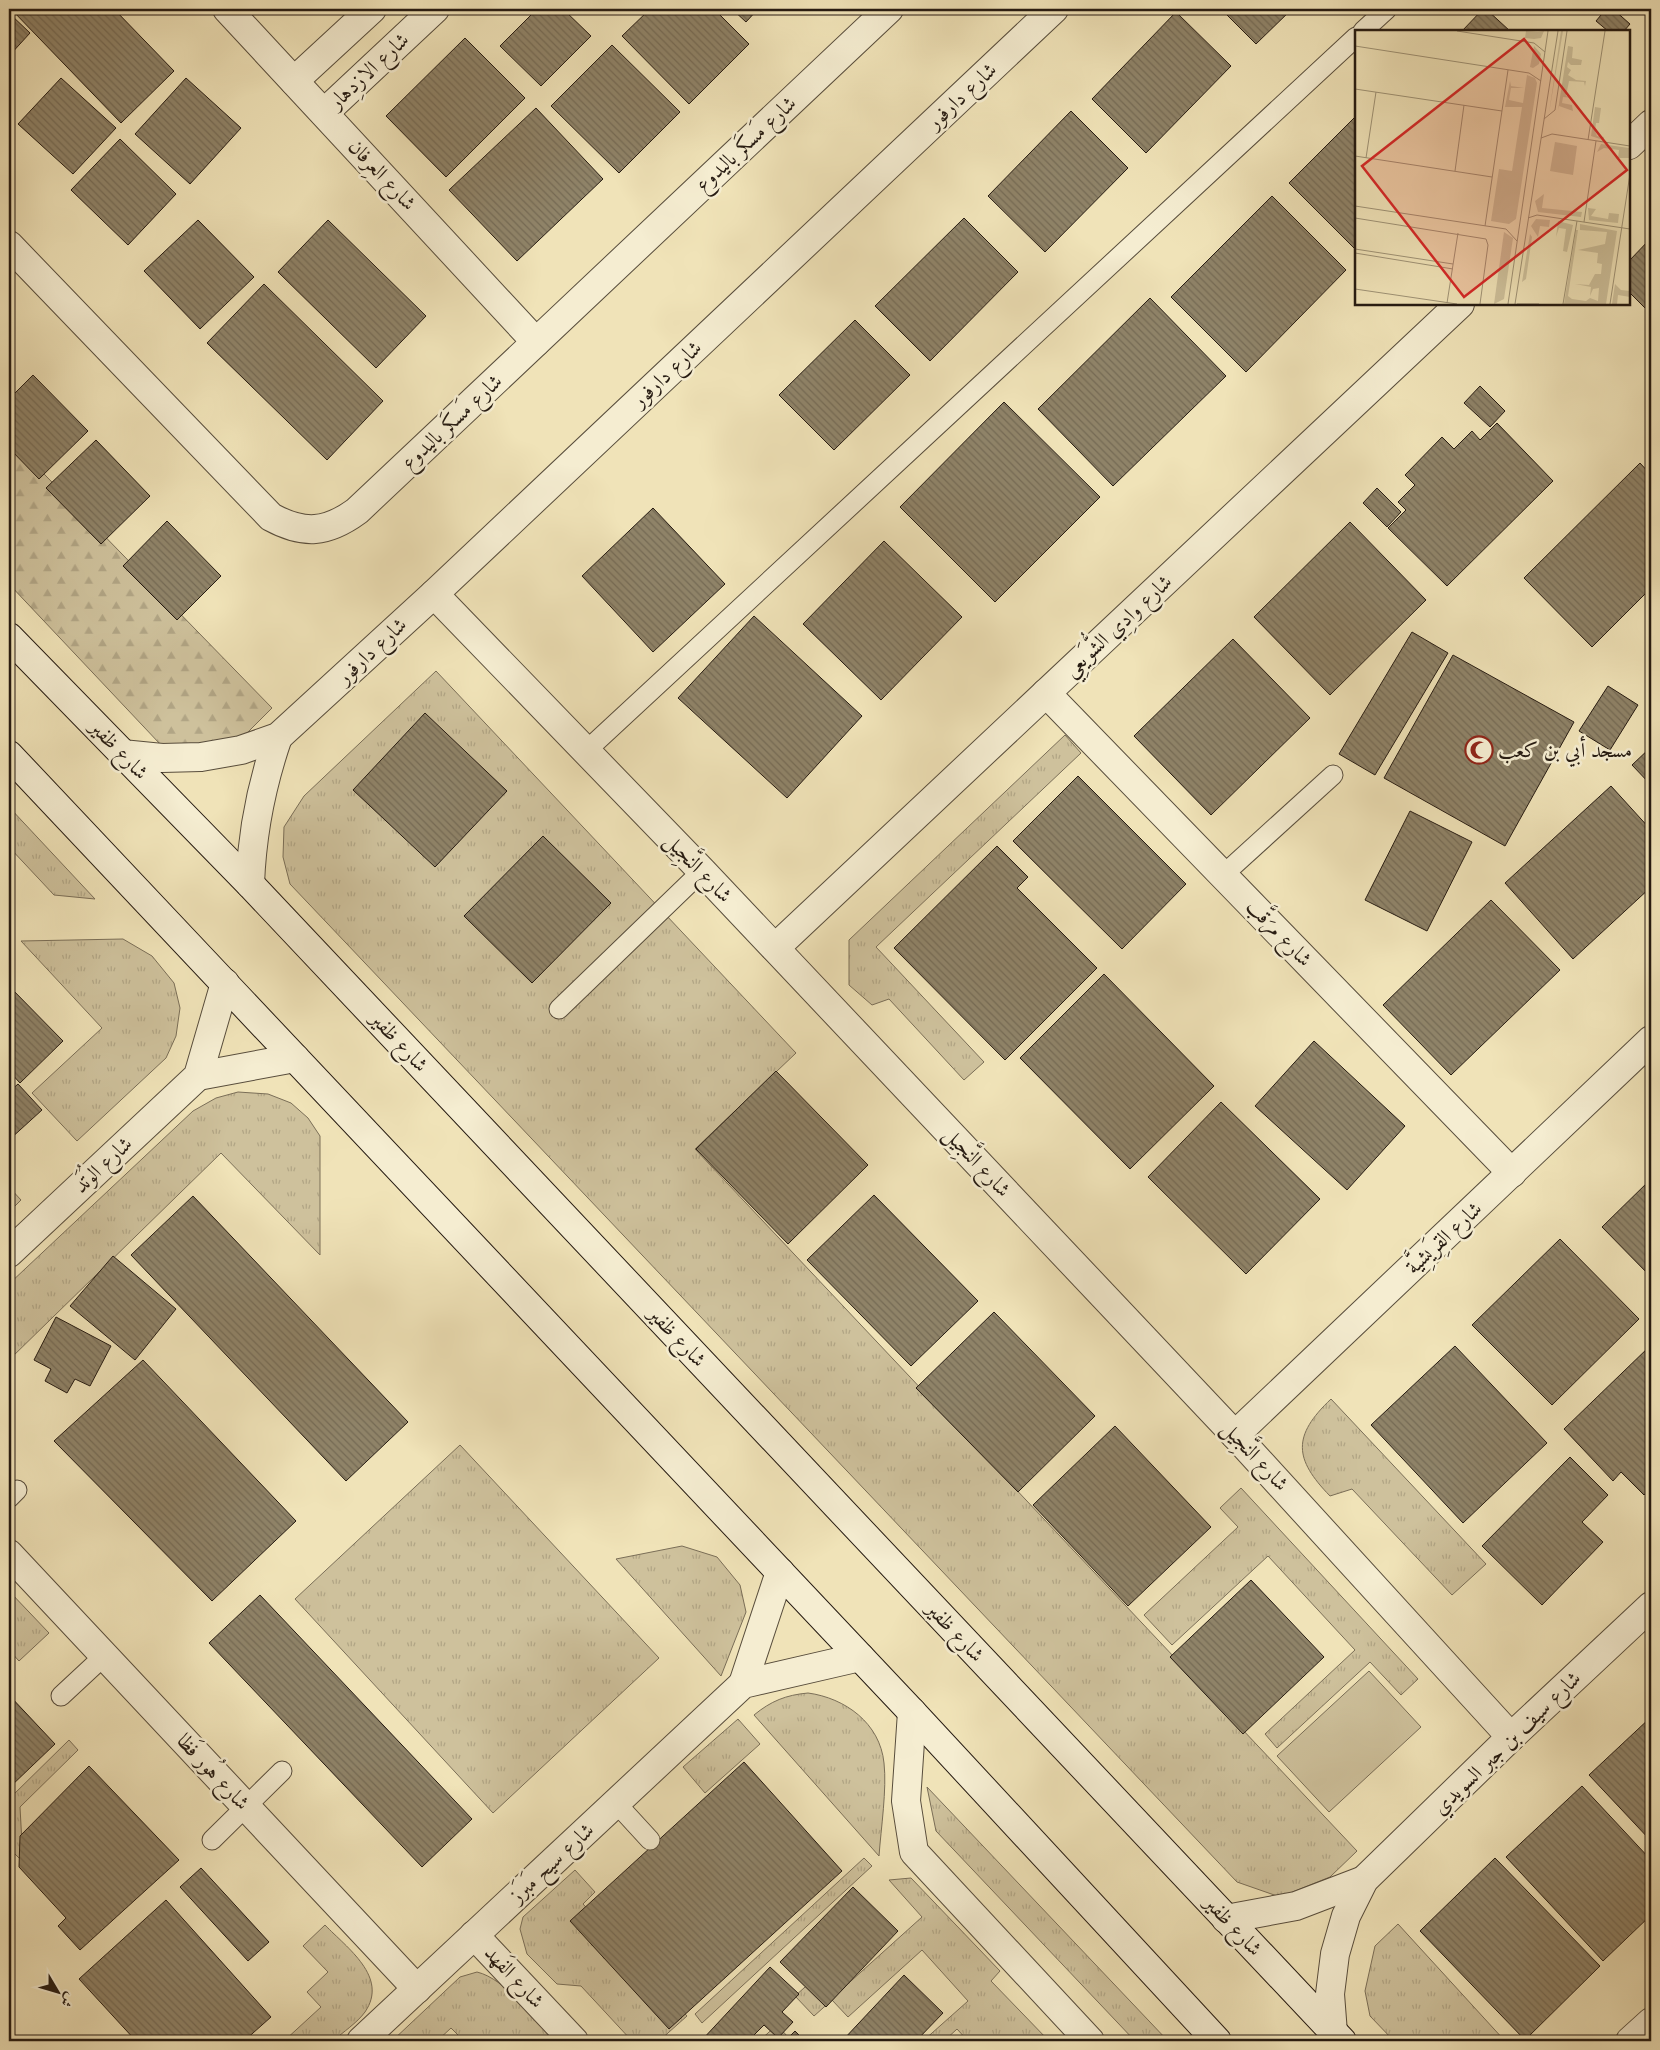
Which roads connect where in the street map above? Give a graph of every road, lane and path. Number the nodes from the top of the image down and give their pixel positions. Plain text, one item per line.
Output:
1 (228, 9) edge
2 (372, 9) edge
3 (435, 9) edge
4 (889, 9) edge
5 (1054, 9) edge
6 (1387, 9) edge
7 (1364, 30) edge
8 (1355, 38) edge
9 (294, 80) junction
10 (324, 113) junction
11 (1651, 124) edge
12 (1630, 144) edge
13 (9, 245) edge
14 (1459, 305) edge
15 (536, 342) junction
16 (434, 594) junction
17 (9, 637) edge
18 (1046, 693) junction
19 (278, 737) junction
20 (586, 751) junction
21 (122, 754) junction
22 (9, 755) edge
23 (1333, 775) dead end
24 (702, 872) junction
25 (1223, 876) junction
26 (250, 884) junction
27 (775, 948) junction
28 (225, 983) junction
29 (560, 1009) dead end
30 (1651, 1040) edge
31 (295, 1058) junction
32 (198, 1076) junction
33 (1512, 1173) junction
34 (9, 1253) edge
35 (1235, 1434) junction
36 (9, 1554) edge
37 (780, 1572) junction
38 (1651, 1606) edge
39 (104, 1656) junction
40 (860, 1657) junction
41 (743, 1684) junction
42 (61, 1696) dead end
43 (912, 1712) junction
44 (1512, 1737) junction
45 (282, 1771) dead end
46 (616, 1803) junction
47 (245, 1807) junction
48 (212, 1840) dead end
49 (650, 1840) dead end
50 (1364, 1880) junction
51 (1226, 1919) junction
52 (474, 1935) junction
53 (417, 1989) junction
54 (1651, 2022) edge
55 (1338, 2037) edge
56 (361, 2041) edge
57 (574, 2041) edge
58 (1090, 2041) edge
59 (1217, 2041) edge
60 (1630, 2041) edge

1 - 9 street, شارع العِرفان
2 - 9 street, شارع الازدِهار
3 - 10 street, شارع الازدِهار
4 - 15 street, شارع مَسكَر باليدوع
5 - 16 street, شارع دارفور
6 - 7 lane
8 - 20 lane
9 - 10 street, شارع العِرفان
10 - 15 street, شارع العِرفان
11 - 12 street
13 - 15 street, شارع مَسكَر باليدوع
14 - 18 street, شارع وادِي الشُّوَيعِي
16 - 19 street, شارع دارفور
16 - 20 street, شارع النَّجِيل
17 - 21 street, شارع ظفير
18 - 25 street, شارع مرَقَّب
18 - 27 street, شارع وادِي الشُّوَيعِي
19 - 21 street, شارع دارفور
19 - 26 street
20 - 24 street, شارع النَّجِيل
21 - 26 street, شارع ظفير
22 - 28 street
23 - 25 lane
24 - 27 street, شارع النَّجِيل
24 - 29 lane
25 - 33 street, شارع مرَقَّب
26 - 51 street, شارع ظفير
27 - 35 street, شارع النَّجِيل
28 - 31 street
28 - 32 street
30 - 33 street, شارع القِرَيشِيَّة
31 - 32 street
31 - 37 street
32 - 34 street, شارع الوُتَد
33 - 35 street, شارع القِرَيشِيَّة
35 - 44 street, شارع النَّجِيل
36 - 39 street, شارع هُور فَظا
37 - 40 street
37 - 41 street, شارع سيح مَبرَز
38 - 44 street, شارع سيف بن جبر السويدي
39 - 42 lane
39 - 47 street, شارع هُور فَظا
40 - 41 street
40 - 43 street
41 - 46 street, شارع سيح مَبرَز
43 - 58 street
43 - 59 street
44 - 50 street, شارع سيف بن جبر السويدي
45 - 47 lane
46 - 49 lane
46 - 52 street, شارع سيح مَبرَز
47 - 48 lane
47 - 53 street, شارع هُور فَظا
50 - 51 street, شارع سيف بن جبر السويدي
50 - 55 street, شارع سيف بن جبر السويدي
51 - 55 street, شارع ظفير
52 - 53 street, شارع سيح مَبرَز
52 - 57 street, شارع الفَهد
53 - 56 street, شارع سيح مَبرَز
54 - 60 street

